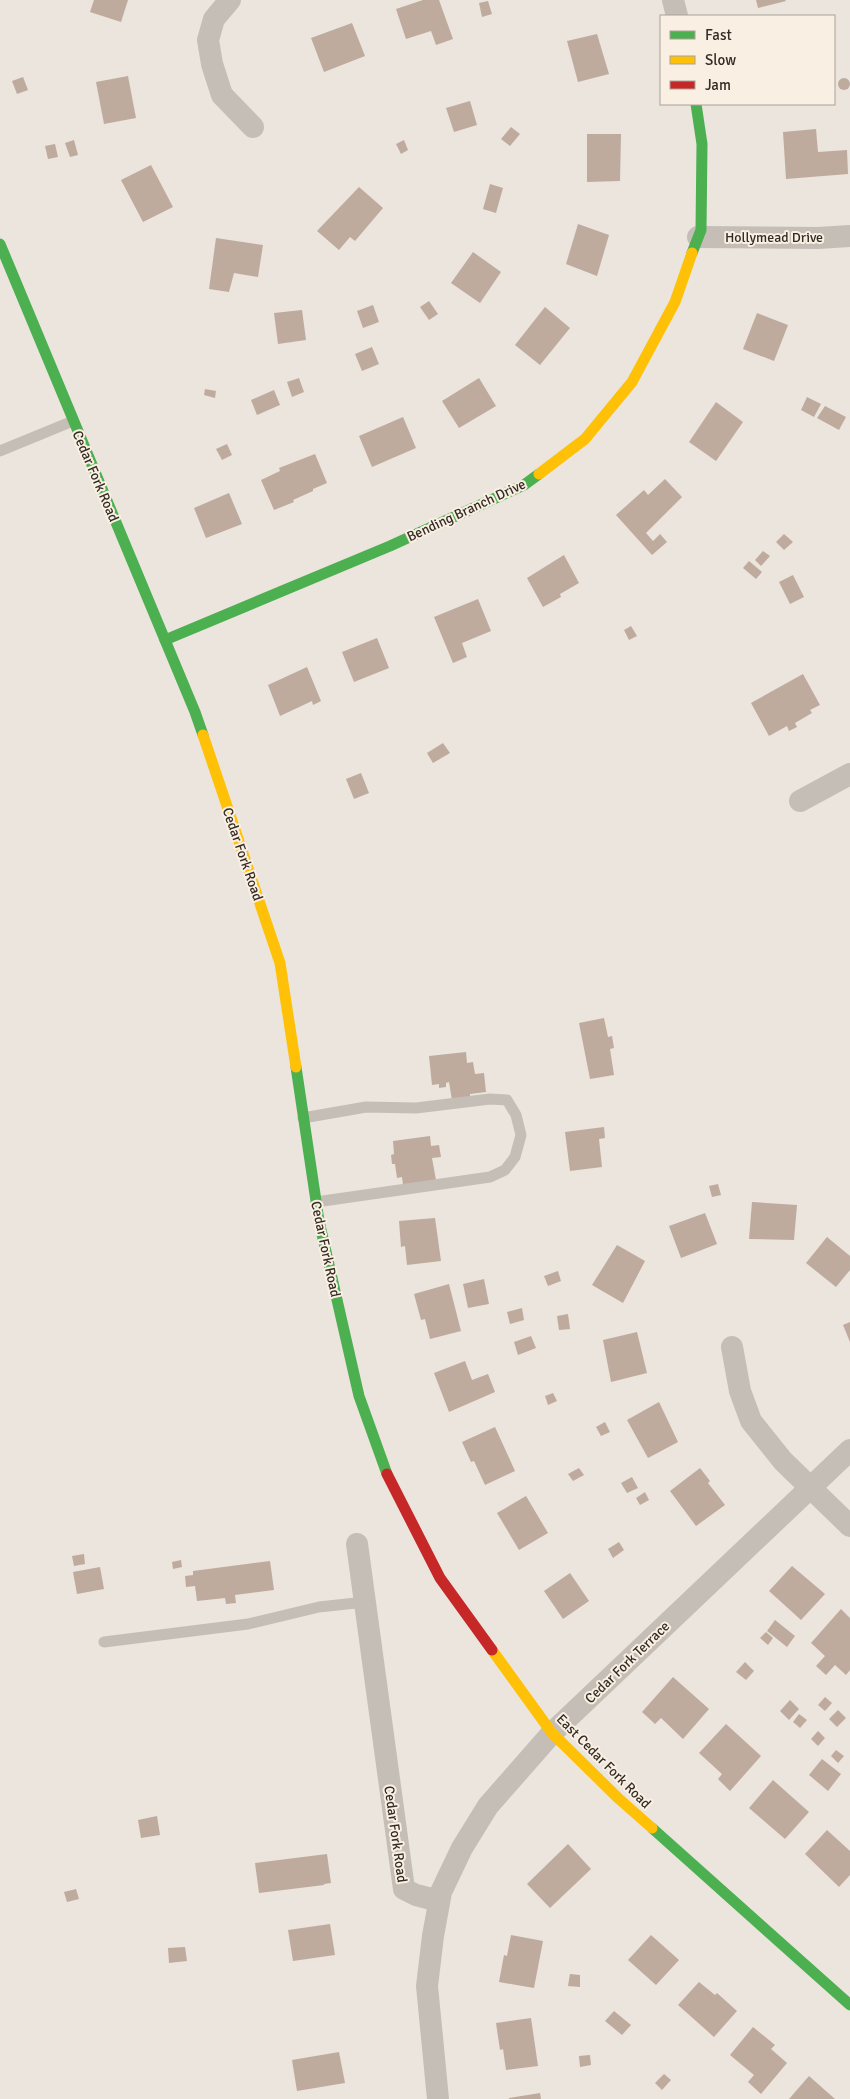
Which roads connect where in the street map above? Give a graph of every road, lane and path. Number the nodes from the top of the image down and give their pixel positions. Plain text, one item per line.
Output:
1 (230, 0) edge
2 (673, 0) edge
3 (677, 15) edge
4 (696, 105) edge
5 (253, 128) dead end
6 (850, 236) edge
7 (698, 237) junction
8 (0, 244) edge
9 (73, 420) junction
10 (0, 451) edge
11 (164, 640) junction
12 (850, 774) edge
13 (800, 801) dead end
14 (303, 1118) junction
15 (316, 1202) junction
16 (732, 1347) dead end
17 (850, 1450) edge
18 (812, 1487) junction
19 (395, 1489) joint
20 (850, 1526) edge
21 (357, 1544) dead end
22 (365, 1602) junction
23 (104, 1642) dead end
24 (552, 1733) junction
25 (439, 1901) junction
26 (850, 2005) edge
27 (438, 2099) edge

1 - 5 street
2 - 3 street
4 - 7 street, Bending Branch Drive
6 - 7 street, Hollymead Drive
7 - 11 street, Bending Branch Drive
8 - 9 street, Cedar Fork Road
9 - 10 lane
9 - 11 street, Cedar Fork Road
11 - 14 street, Cedar Fork Road
12 - 13 street
14 - 15 street, Cedar Fork Road
14 - 15 lane
15 - 19 street, Cedar Fork Road
16 - 18 street
17 - 18 street, Cedar Fork Terrace
18 - 20 street
18 - 24 street, Cedar Fork Terrace
19 - 24 street, East Cedar Fork Road
21 - 22 street, Cedar Fork Road
22 - 23 lane
22 - 25 street, Cedar Fork Road
24 - 25 street, Cedar Fork Terrace
24 - 26 street, East Cedar Fork Road
25 - 27 street

